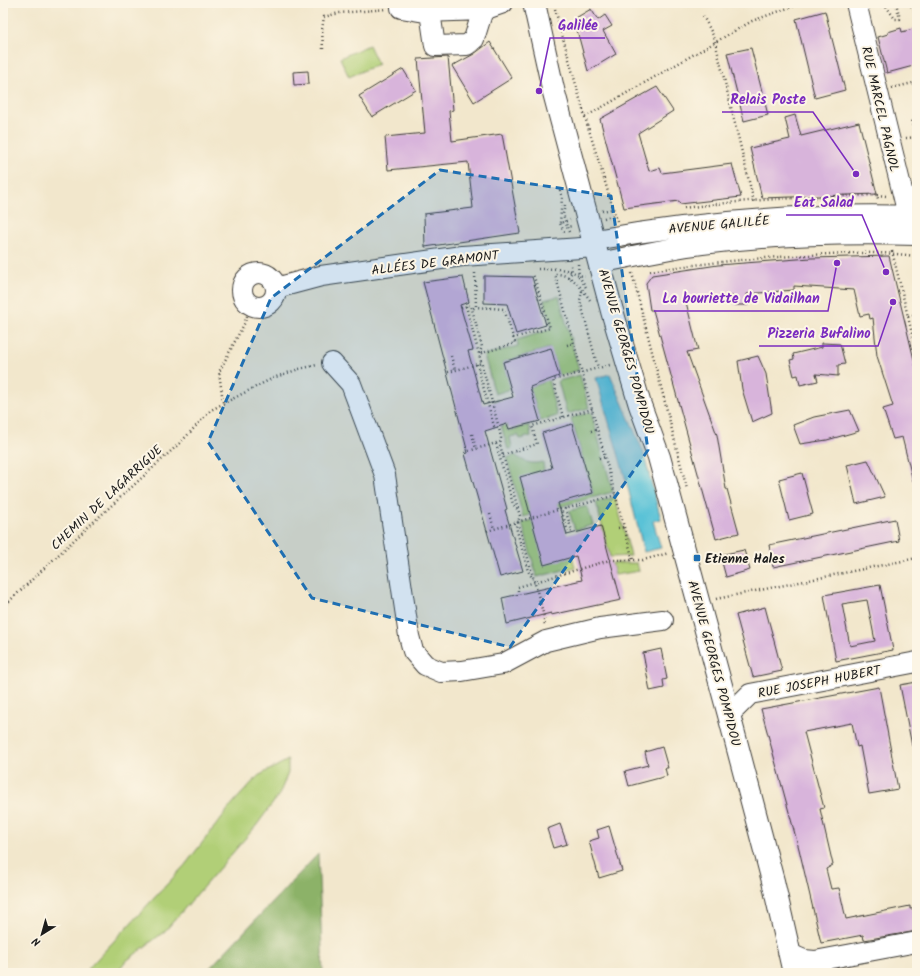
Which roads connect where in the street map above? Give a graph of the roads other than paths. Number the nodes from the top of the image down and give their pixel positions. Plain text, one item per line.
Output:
1 (503, 3) edge
2 (534, 3) edge
3 (864, 4) edge
4 (401, 8) road end
5 (483, 10) junction
6 (430, 12) junction
7 (914, 234) edge
8 (599, 256) junction
9 (276, 288) junction
10 (332, 363) road end
11 (663, 620) dead end
12 (917, 662) edge
13 (729, 714) junction
14 (917, 942) edge
15 (792, 964) edge

1 - 5 street
2 - 8 main road, AVENUE GEORGES POMPIDOU
3 - 7 street, RUE MARCEL PAGNOL
4 - 6 street
5 - 6 street
5 - 6 street
7 - 8 street, AVENUE GALILÉE
7 - 8 street, AVENUE GALILÉE
8 - 9 street, ALLÉES DE GRAMONT
8 - 13 main road, AVENUE GEORGES POMPIDOU
9 - 9 street
10 - 11 street
12 - 13 street, RUE JOSEPH HUBERT
13 - 15 main road, AVENUE GEORGES POMPIDOU
14 - 15 street

